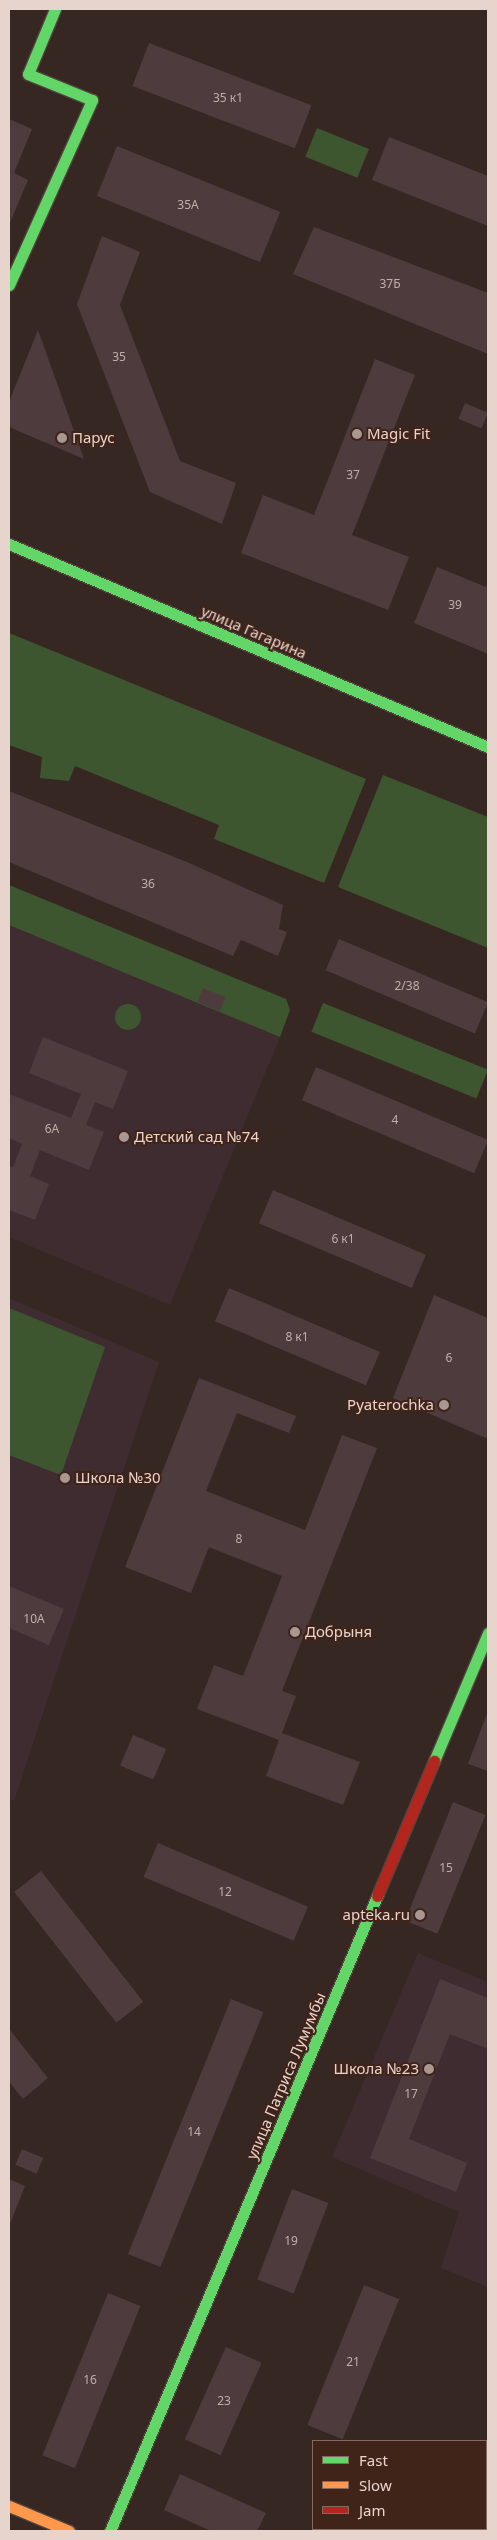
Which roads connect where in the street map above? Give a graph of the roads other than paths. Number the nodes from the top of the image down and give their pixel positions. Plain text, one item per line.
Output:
1 (55, 9) edge
2 (9, 285) edge
3 (9, 544) edge
4 (488, 747) edge
5 (488, 1632) edge
6 (9, 2506) edge
7 (69, 2531) edge
8 (110, 2531) edge

1 - 2 street
3 - 4 street, улица Гагарина
5 - 8 street, улица Патриса Лумумбы
6 - 7 street

